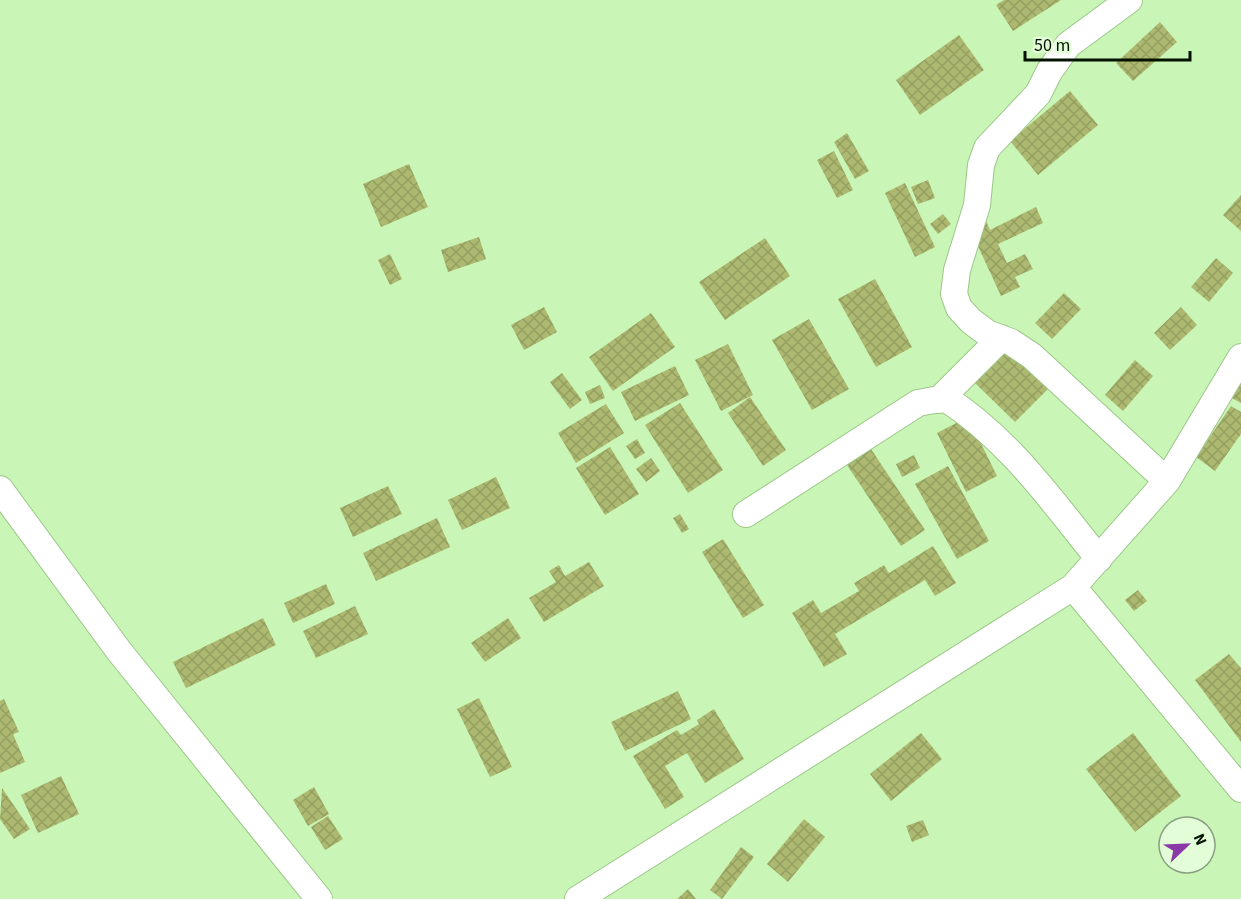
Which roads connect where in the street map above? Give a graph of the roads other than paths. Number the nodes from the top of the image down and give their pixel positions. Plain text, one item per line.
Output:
1 (1129, 0) edge
2 (1001, 338) junction
3 (1241, 357) edge
4 (939, 400) junction
5 (1167, 481) junction
6 (0, 489) edge
7 (746, 514) dead end
8 (1099, 559) junction
9 (1073, 587) junction
10 (1241, 789) edge
11 (319, 899) edge
12 (578, 899) edge

1 - 2 street
2 - 4 street
2 - 5 street
3 - 5 street
4 - 7 street
4 - 8 street
5 - 8 street
6 - 11 street
8 - 9 street
9 - 10 street
9 - 12 street

